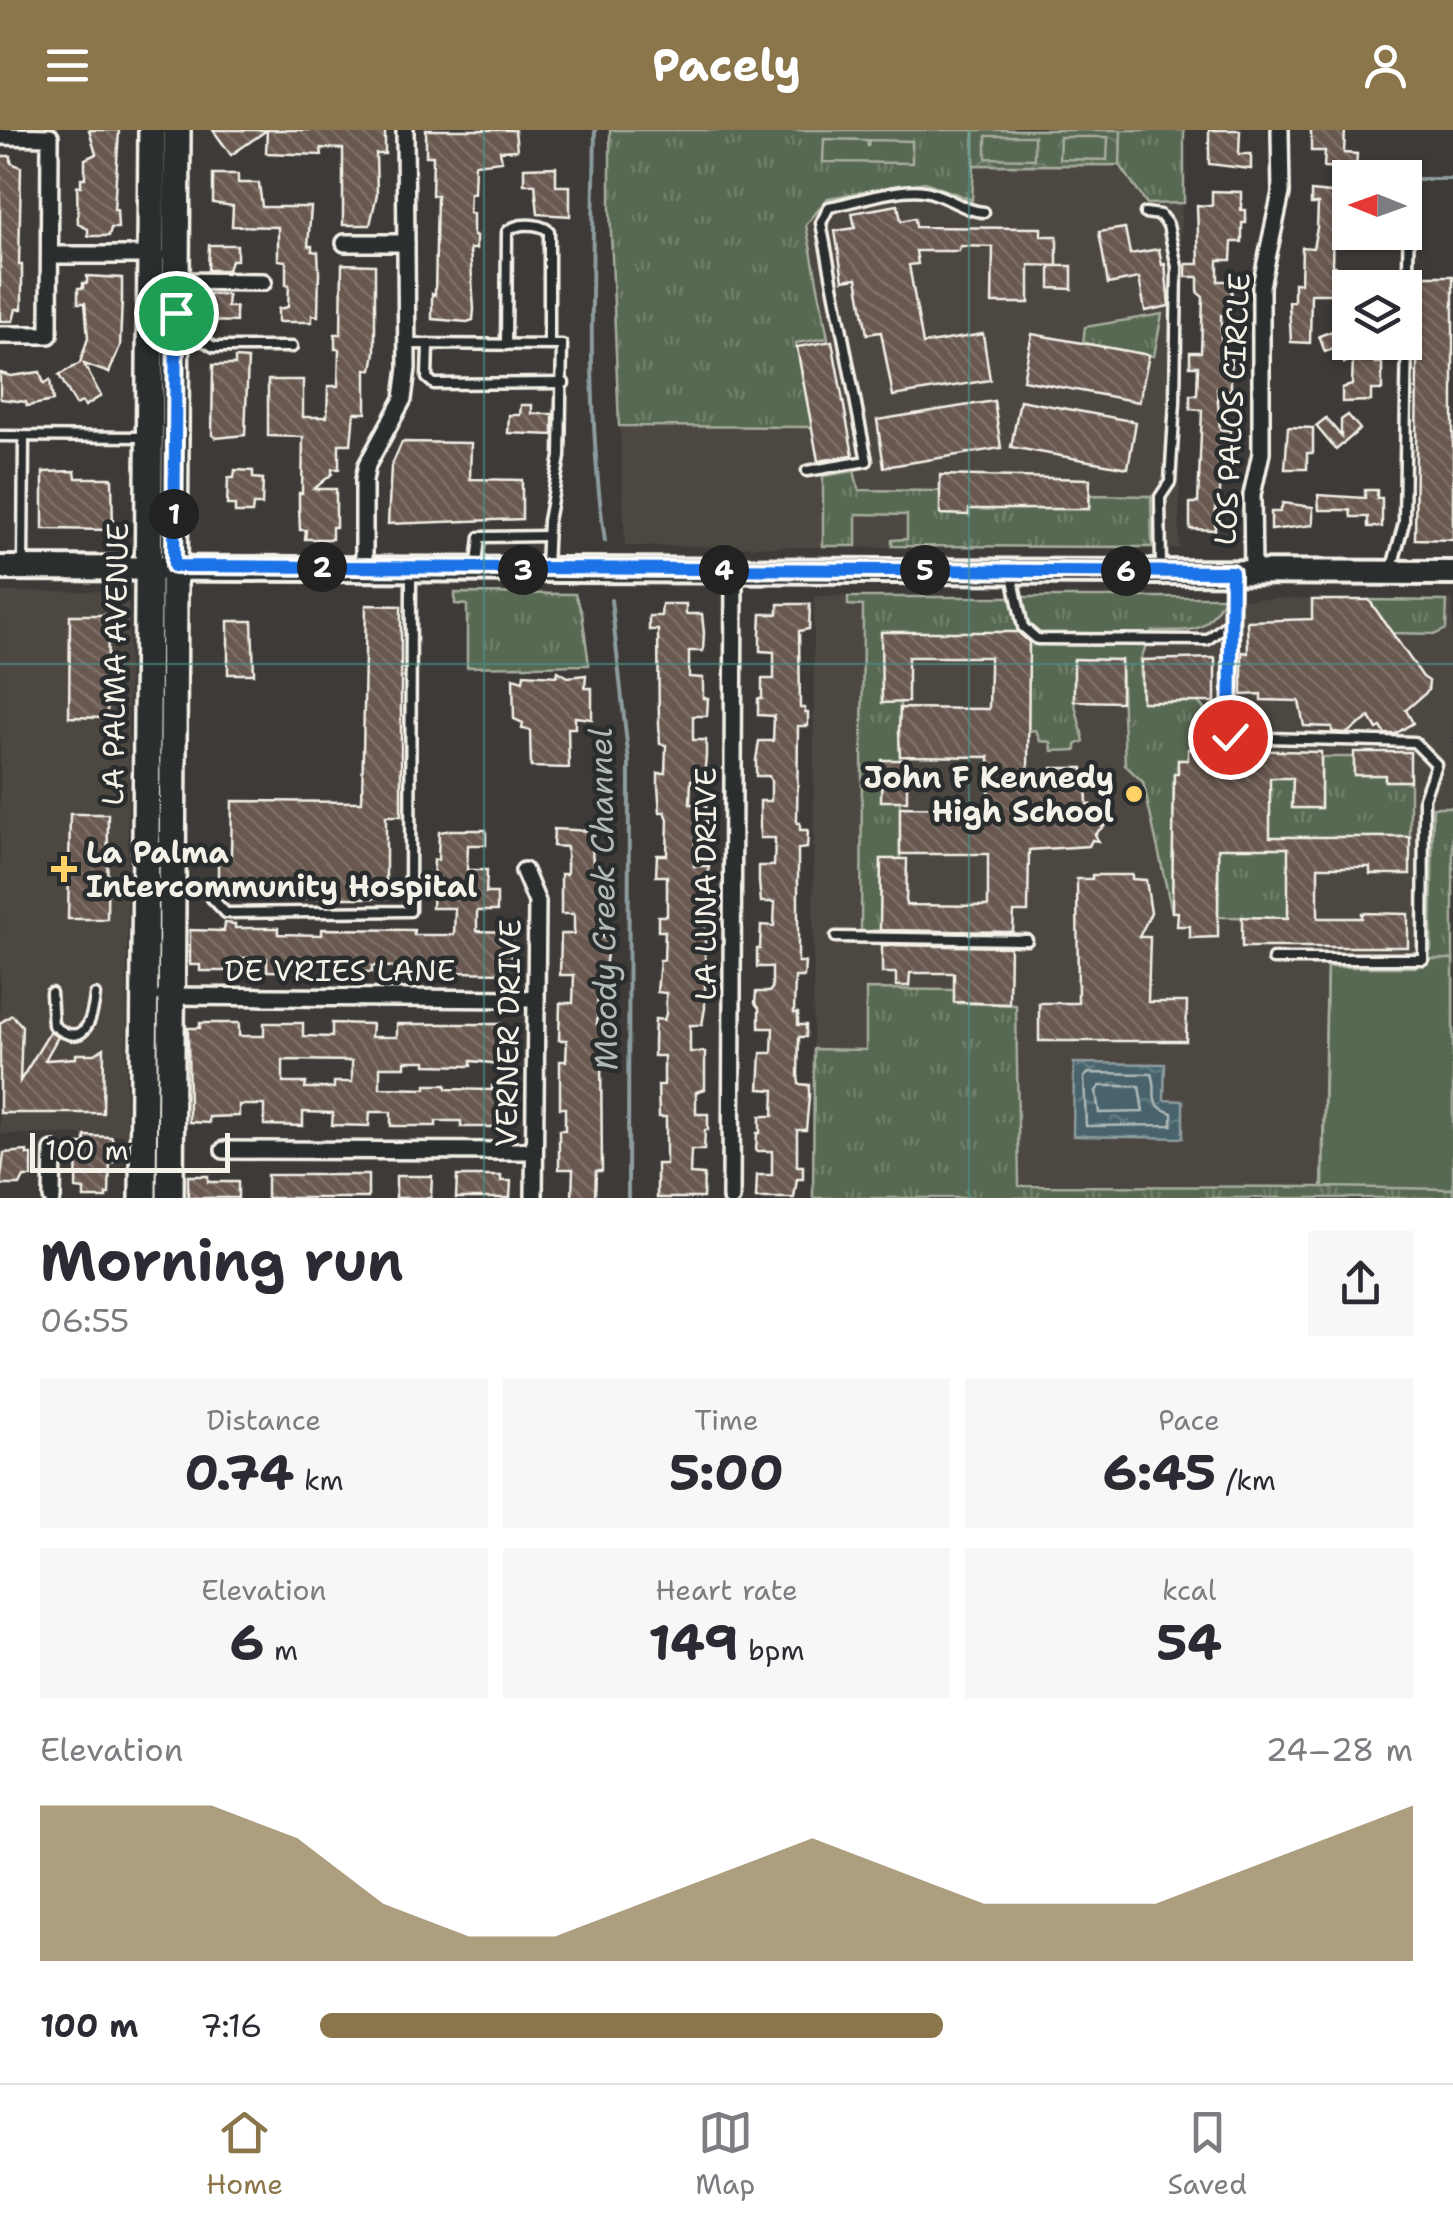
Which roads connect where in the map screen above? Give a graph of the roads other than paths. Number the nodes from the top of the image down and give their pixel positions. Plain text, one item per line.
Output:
1 (152, 130) edge
2 (177, 130) edge
3 (405, 130) edge
4 (1280, 130) edge
5 (0, 136) edge
6 (984, 212) dead end
7 (1145, 213) dead end
8 (344, 243) dead end
9 (406, 244) junction
10 (1408, 250) edge
11 (164, 255) junction
12 (50, 256) junction
13 (176, 281) junction
14 (263, 282) dead end
15 (0, 336) edge
16 (176, 340) junction
17 (408, 344) junction
18 (428, 344) junction
19 (549, 344) junction
20 (506, 345) junction
21 (292, 347) dead end
22 (564, 382) junction
23 (0, 436) edge
24 (24, 436) junction
25 (149, 437) junction
26 (807, 471) dead end
27 (546, 536) junction
28 (161, 566) junction
29 (11, 568) edge
30 (364, 568) junction
31 (411, 568) junction
32 (476, 569) junction
33 (546, 570) junction
34 (734, 570) junction
35 (1011, 571) junction
36 (1161, 572) junction
37 (1242, 572) junction
38 (1390, 572) junction
39 (1453, 574) edge
40 (1232, 620) junction
41 (524, 871) dead end
42 (210, 896) dead end
43 (836, 937) dead end
44 (1028, 940) dead end
45 (1273, 959) dead end
46 (51, 993) dead end
47 (145, 994) junction
48 (96, 995) dead end
49 (172, 997) junction
50 (536, 999) junction
51 (53, 1150) dead end
52 (224, 1150) dead end
53 (534, 1150) junction
54 (52, 1198) edge
55 (143, 1198) edge
56 (170, 1198) edge
57 (534, 1198) edge
58 (731, 1198) edge

1 - 11 main road, LA PALMA AVENUE
2 - 11 main road, LA PALMA AVENUE
3 - 9 street
4 - 37 street, LOS PALOS CIRCLE
5 - 12 street
6 - 26 lane
7 - 36 lane
8 - 9 street
9 - 17 street
10 - 38 lane
11 - 12 street
11 - 13 main road, LA PALMA AVENUE
11 - 25 main road, LA PALMA AVENUE
12 - 15 street
13 - 14 street
13 - 16 main road, LA PALMA AVENUE
16 - 21 lane
16 - 28 main road, LA PALMA AVENUE
17 - 18 lane
17 - 30 street
18 - 20 lane
18 - 22 lane
19 - 20 lane
19 - 20 lane
19 - 22 lane
22 - 27 lane
23 - 24 lane
24 - 25 lane
24 - 29 lane
25 - 28 main road, LA PALMA AVENUE
27 - 32 lane
27 - 33 lane
28 - 29 main road
28 - 30 main road
28 - 47 main road, LA PALMA AVENUE
28 - 49 main road, LA PALMA AVENUE
30 - 31 main road
31 - 32 main road
31 - 42 lane
32 - 33 main road
33 - 34 main road
34 - 35 main road
34 - 58 street, LA LUNA DRIVE
35 - 36 main road
35 - 40 lane
36 - 37 main road
37 - 38 main road
37 - 40 lane
38 - 39 main road
40 - 45 lane
41 - 50 street, VERNER DRIVE
43 - 44 lane
46 - 48 lane
47 - 49 street, DE VRIES LANE
47 - 55 main road, LA PALMA AVENUE
49 - 50 street, DE VRIES LANE
49 - 56 main road, LA PALMA AVENUE
50 - 53 street, VERNER DRIVE
51 - 54 street
52 - 53 street
53 - 57 street, VERNER DRIVE

